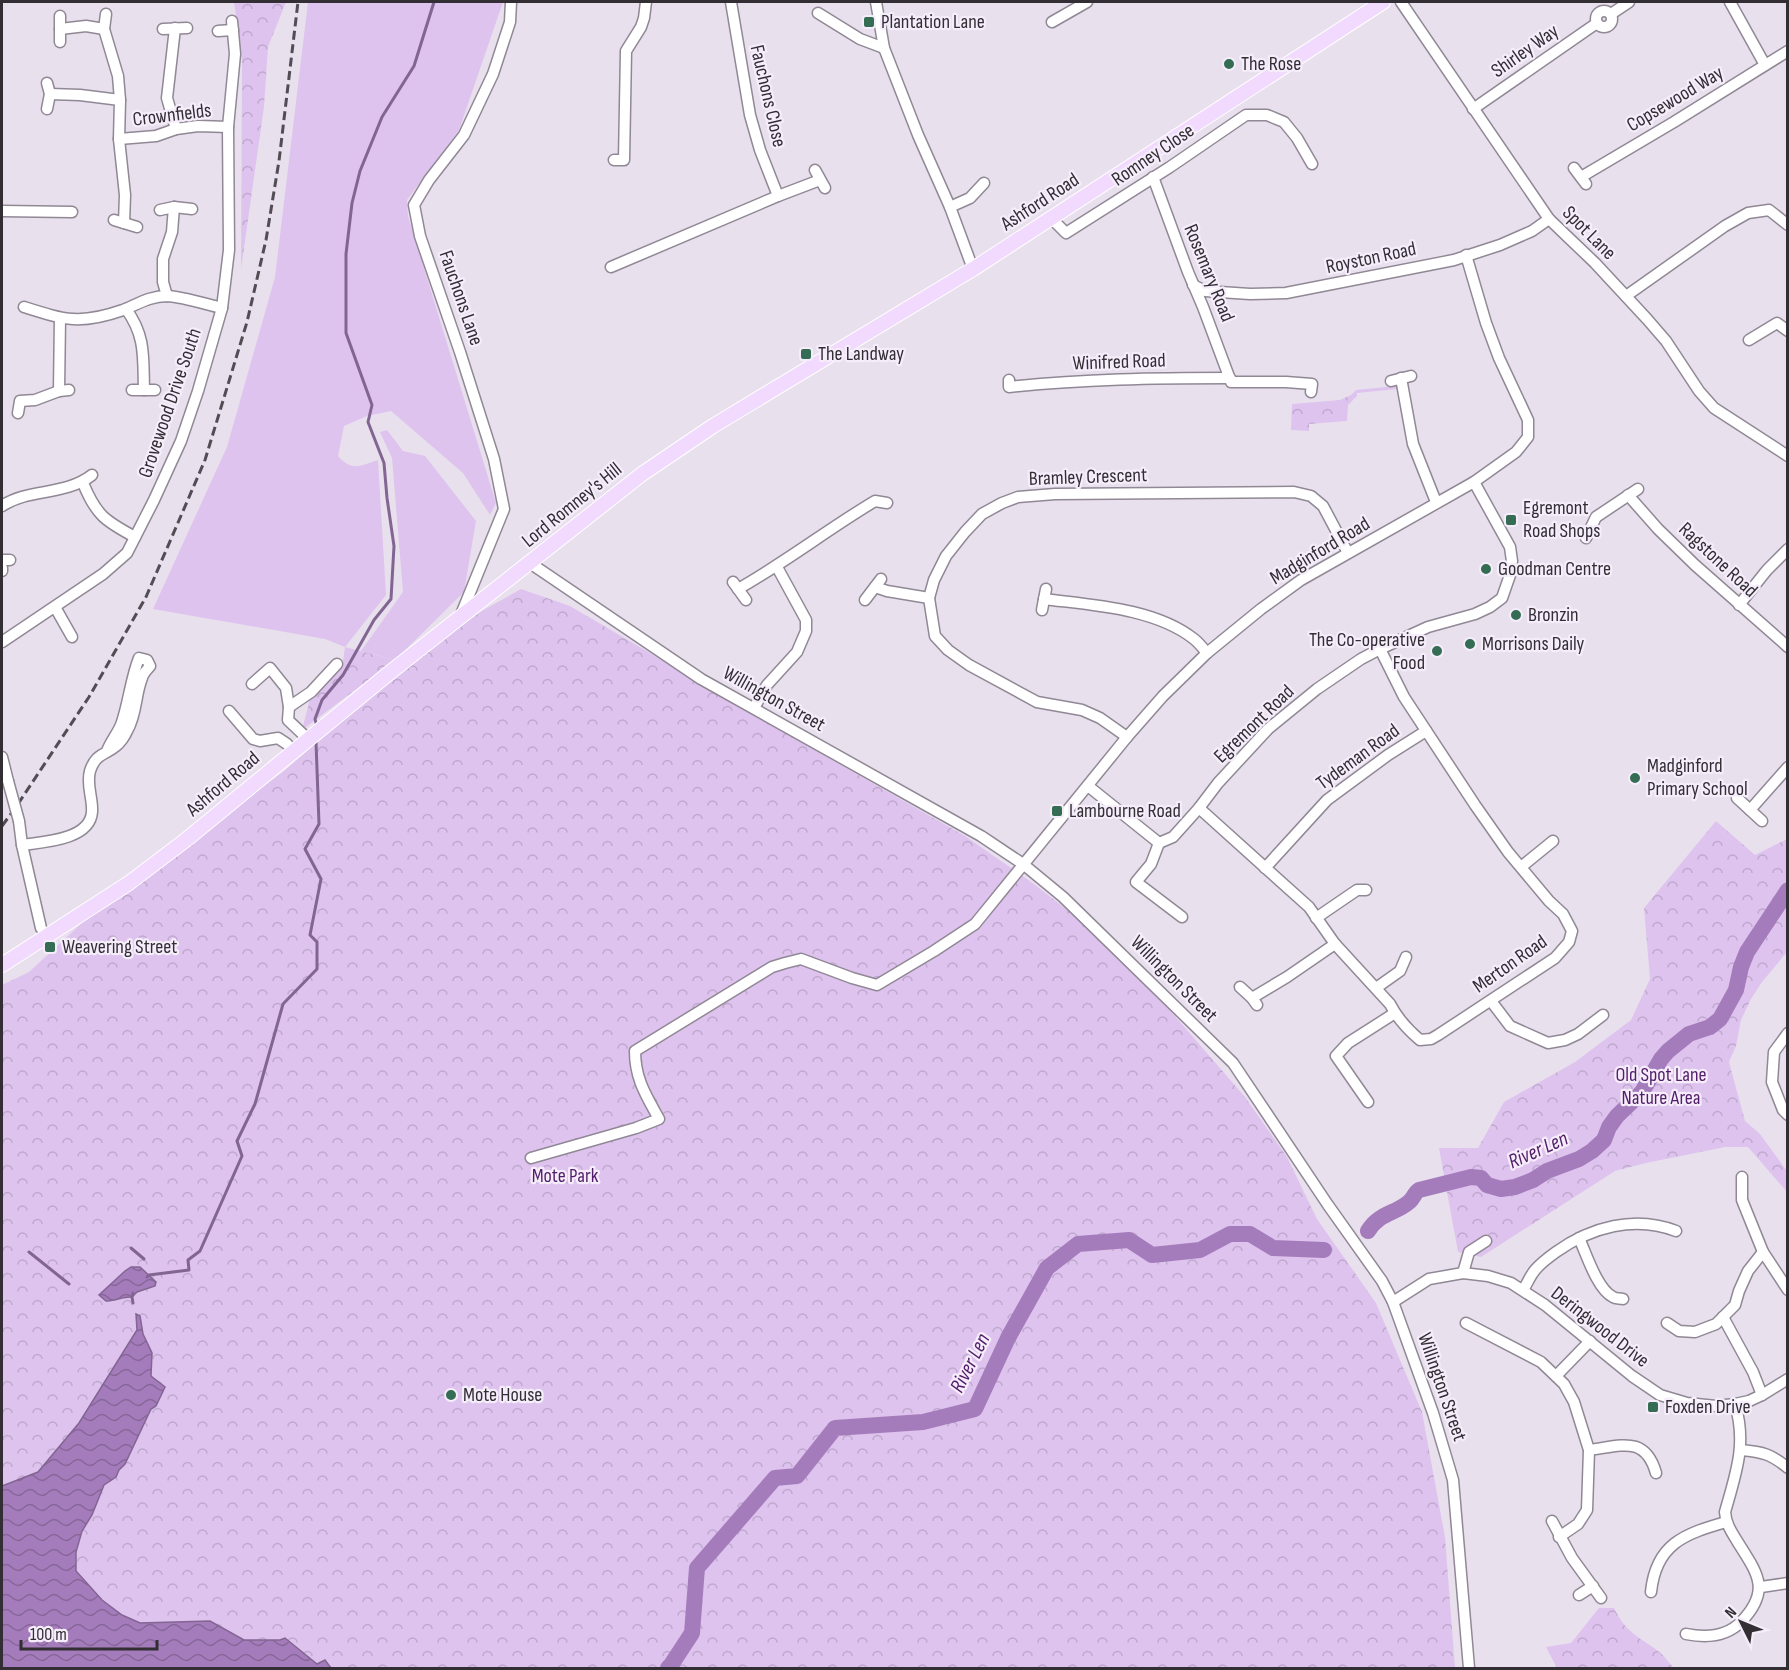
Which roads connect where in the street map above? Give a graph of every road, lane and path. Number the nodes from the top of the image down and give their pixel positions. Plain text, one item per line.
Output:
1 (511, 2) edge
2 (646, 2) edge
3 (730, 2) edge
4 (876, 2) edge
5 (1087, 2) edge
6 (1383, 2) edge
7 (1401, 2) edge
8 (1629, 2) edge
9 (1730, 2) edge
10 (818, 13) dead end
11 (106, 15) dead end
12 (60, 16) dead end
13 (1052, 22) dead end
14 (175, 28) junction
15 (187, 28) dead end
16 (60, 29) junction
17 (104, 29) junction
18 (163, 29) dead end
19 (218, 31) dead end
20 (60, 42) dead end
21 (884, 48) junction
22 (1788, 51) edge
23 (1765, 65) junction
24 (47, 83) dead end
25 (50, 94) junction
26 (1239, 96) junction
27 (120, 100) junction
28 (47, 109) dead end
29 (1473, 109) junction
30 (1246, 115) junction
31 (228, 127) junction
32 (176, 129) junction
33 (119, 139) junction
34 (614, 160) dead end
35 (1312, 164) dead end
36 (1580, 176) dead end
37 (1153, 177) junction
38 (820, 179) dead end
39 (984, 183) dead end
40 (778, 196) junction
41 (174, 207) junction
42 (950, 207) junction
43 (192, 208) dead end
44 (160, 210) dead end
45 (2, 211) edge
46 (72, 212) dead end
47 (1051, 218) junction
48 (1549, 219) junction
49 (1788, 225) edge
50 (136, 227) dead end
51 (1466, 255) junction
52 (611, 267) dead end
53 (972, 269) junction
54 (1193, 285) junction
55 (167, 296) junction
56 (1626, 296) junction
57 (31, 305) dead end
58 (222, 308) junction
59 (126, 309) junction
60 (60, 318) junction
61 (1788, 331) edge
62 (1749, 340) dead end
63 (1401, 378) dead end
64 (1230, 380) junction
65 (1009, 384) dead end
66 (132, 390) dead end
67 (1311, 392) dead end
68 (18, 413) dead end
69 (713, 426) joint
70 (1788, 456) edge
71 (92, 475) dead end
72 (1474, 482) junction
73 (83, 483) junction
74 (1638, 489) dead end
75 (1628, 495) junction
76 (1436, 502) junction
77 (887, 503) dead end
78 (2, 506) edge
79 (135, 537) junction
80 (1586, 538) dead end
81 (1788, 549) edge
82 (1348, 553) junction
83 (530, 564) junction
84 (777, 567) junction
85 (929, 598) junction
86 (1044, 599) dead end
87 (746, 600) dead end
88 (865, 600) dead end
89 (1739, 605) junction
90 (55, 607) junction
91 (459, 620) junction
92 (72, 637) dead end
93 (2, 642) edge
94 (1788, 646) edge
95 (1380, 649) junction
96 (1207, 653) junction
97 (336, 664) dead end
98 (252, 684) dead end
99 (289, 707) junction
100 (754, 708) junction
101 (228, 711) dead end
102 (1426, 731) junction
103 (1127, 737) junction
104 (308, 739) junction
105 (107, 751) junction
106 (293, 751) junction
107 (2, 757) edge
108 (1788, 767) edge
109 (1088, 786) junction
110 (1737, 798) dead end
111 (1199, 808) junction
112 (1750, 810) junction
113 (1762, 821) dead end
114 (1553, 841) dead end
115 (1159, 843) junction
116 (22, 846) junction
117 (1023, 864) junction
118 (1521, 867) junction
119 (1266, 868) junction
120 (1366, 890) dead end
121 (1182, 917) dead end
122 (1316, 918) junction
123 (41, 928) dead end
124 (1335, 944) junction
125 (1406, 957) dead end
126 (2, 965) edge
127 (1240, 987) dead end
128 (1376, 988) junction
129 (1491, 1000) junction
130 (1395, 1013) junction
131 (1603, 1015) dead end
132 (1788, 1033) edge
133 (1368, 1102) dead end
134 (1788, 1115) edge
135 (531, 1158) dead end
136 (1742, 1177) dead end
137 (1666, 1215) dead end
138 (1662, 1226) junction
139 (1676, 1232) dead end
140 (1579, 1238) junction
141 (1486, 1241) dead end
142 (1763, 1252) junction
143 (1462, 1274) junction
144 (1523, 1290) junction
145 (1788, 1290) edge
146 (1623, 1299) dead end
147 (1392, 1302) junction
148 (1723, 1317) junction
149 (1466, 1323) dead end
150 (1671, 1340) dead end
151 (1590, 1341) junction
152 (1556, 1376) junction
153 (1788, 1379) edge
154 (1762, 1395) junction
155 (1735, 1404) junction
156 (1589, 1450) junction
157 (1741, 1450) junction
158 (1657, 1466) dead end
159 (1788, 1468) edge
160 (1552, 1521) dead end
161 (1726, 1522) junction
162 (1559, 1537) junction
163 (1788, 1583) edge
164 (1593, 1586) junction
165 (1761, 1587) junction
166 (1651, 1592) dead end
167 (1579, 1595) dead end
168 (1601, 1598) dead end
169 (1686, 1634) dead end
170 (1469, 1668) edge

1 - 91 street, Fauchons Lane
2 - 34 street
3 - 40 street, Fauchons Close
4 - 21 street
5 - 13 street
6 - 26 main road, Ashford Road
7 - 29 street, Spot Lane
8 - 29 street, Shirley Way
9 - 23 street
10 - 21 street
11 - 17 street, Crownfields
12 - 16 street
14 - 15 street
14 - 18 street
14 - 32 street
16 - 17 street
16 - 20 street
17 - 27 street, Crownfields
19 - 31 street, Grovewood Drive South
21 - 42 street
22 - 23 street, Copsewood Way
23 - 36 street, Copsewood Way
24 - 25 street
25 - 27 street
25 - 28 street
26 - 30 street
26 - 47 main road, Ashford Road
27 - 33 street, Crownfields
29 - 48 street, Spot Lane
30 - 35 street
30 - 37 street, Romney Close
31 - 32 street, Crownfields
31 - 58 street, Grovewood Drive South
32 - 33 street, Crownfields
33 - 50 street, Crownfields
37 - 47 street, Romney Close
37 - 54 street, Rosemary Road
38 - 40 street
39 - 42 street
40 - 52 street
41 - 43 street
41 - 44 street
41 - 55 street
42 - 53 street
45 - 46 street
47 - 53 main road, Ashford Road
48 - 51 street, Royston Road
48 - 56 street, Spot Lane
49 - 56 street
51 - 54 street, Royston Road
51 - 72 street, Madginford Road
53 - 69 main road, Ashford Road
54 - 64 street, Rosemary Road
55 - 58 street
55 - 59 street
56 - 70 street, Spot Lane
57 - 60 street
58 - 79 street, Grovewood Drive South
59 - 60 street
59 - 66 street
60 - 68 street
61 - 62 street
63 - 76 street
64 - 65 street, Winifred Road
64 - 67 street, Winifred Road
69 - 83 main road, Lord Romney's Hill
71 - 73 street
72 - 76 street, Madginford Road
72 - 95 street, Egremont Road
73 - 78 street
73 - 79 street
74 - 75 street
75 - 80 street
75 - 89 street, Ragstone Road
76 - 82 street, Madginford Road
77 - 84 street
79 - 90 street, Grovewood Drive South
81 - 89 street
82 - 85 street, Bramley Crescent
82 - 96 street, Madginford Road
83 - 91 main road, Lord Romney's Hill
83 - 100 street, Willington Street
84 - 87 street
84 - 100 street
85 - 88 street
85 - 103 street, Bramley Crescent
86 - 96 street
89 - 94 street, Ragstone Road
90 - 92 street
90 - 93 street, Grovewood Drive South
91 - 104 main road, Ashford Road
95 - 102 street, Merton Road
95 - 111 street, Egremont Road
96 - 103 street, Madginford Road
97 - 99 street
98 - 99 street
99 - 104 street
100 - 117 street, Willington Street
101 - 106 street
102 - 118 street, Merton Road
102 - 119 street, Tydeman Road
103 - 109 street, Madginford Road
104 - 106 main road, Ashford Road
105 - 105 street
105 - 116 street
106 - 126 main road, Ashford Road
107 - 116 street, bridge
108 - 112 street
109 - 115 street
109 - 117 street, Madginford Road
110 - 112 street
111 - 115 street, Egremont Road
111 - 119 street, Merton Road
112 - 113 street
114 - 118 street
115 - 121 street
116 - 123 street
117 - 135 street, Madginford Road
117 - 147 street, Willington Street
118 - 129 street, Merton Road
119 - 122 street, Merton Road
120 - 122 street
122 - 124 street, Merton Road
124 - 127 street
124 - 128 street, Merton Road
125 - 128 street
128 - 130 street, Merton Road
129 - 130 street, Merton Road
129 - 131 street
130 - 133 street
132 - 134 street
136 - 142 street
137 - 138 street
138 - 139 street
138 - 140 street
140 - 144 street
140 - 146 street
141 - 143 street
142 - 145 street
142 - 148 street
143 - 144 street, Deringwood Drive
143 - 147 street, Deringwood Drive
144 - 151 street, Deringwood Drive
147 - 170 street, Willington Street
148 - 150 street
148 - 154 street
149 - 152 street
151 - 152 street
151 - 155 street, Deringwood Drive
152 - 156 street
153 - 154 street, Deringwood Drive
154 - 155 street, Deringwood Drive
155 - 157 street
156 - 158 street
156 - 162 street
157 - 159 street
157 - 161 street
160 - 162 street
161 - 165 street
161 - 166 street
162 - 164 street
163 - 165 street
164 - 167 street
164 - 168 street
165 - 169 street

